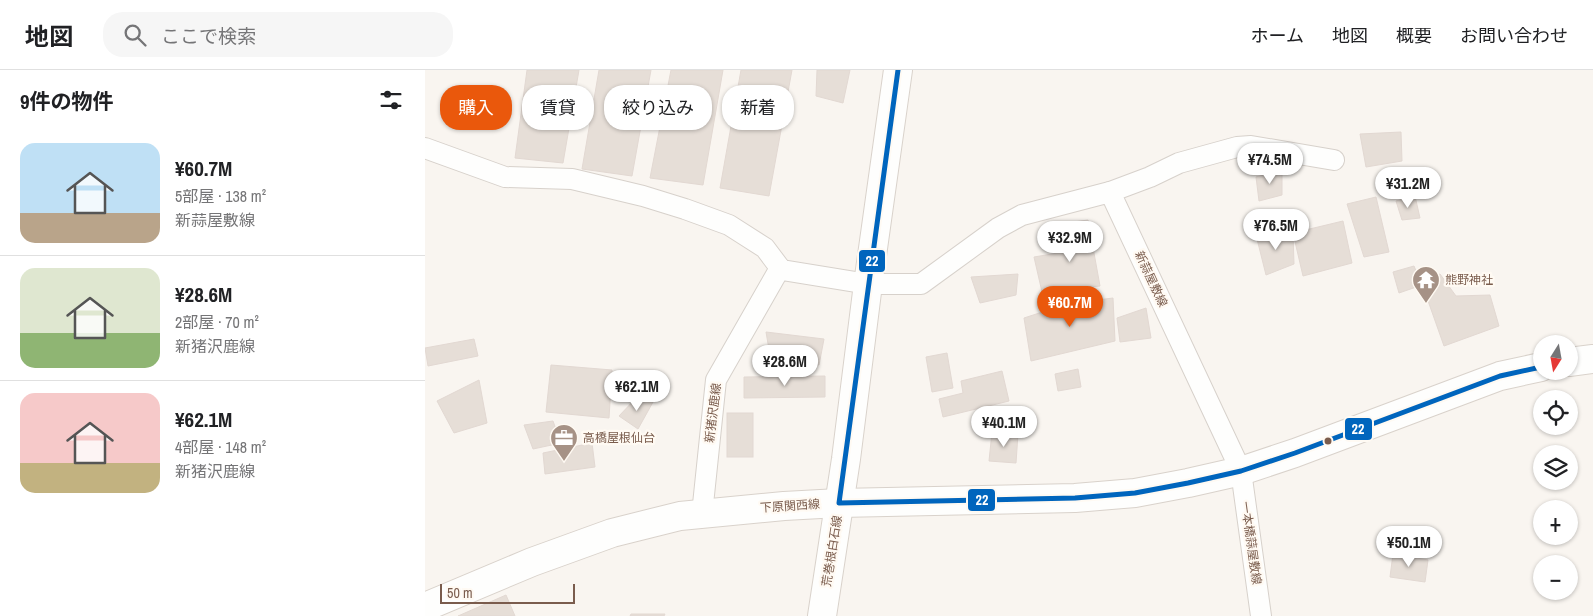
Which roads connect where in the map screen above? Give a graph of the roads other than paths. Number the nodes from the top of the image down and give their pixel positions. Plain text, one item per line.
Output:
1 (898, 70) edge
2 (425, 148) edge
3 (1334, 160) dead end
4 (1110, 192) junction
5 (780, 268) junction
6 (868, 284) junction
7 (1593, 359) edge
8 (1578, 361) edge
9 (1533, 369) edge
10 (1241, 471) junction
11 (839, 503) junction
12 (702, 514) junction
13 (425, 608) edge
14 (822, 616) edge
15 (1261, 616) edge

1 - 6 street, 荒巻根白石線
2 - 5 street
3 - 4 street
4 - 6 street
4 - 10 street, 新蒜屋敷線
5 - 6 street
5 - 12 street, 新猪沢鹿線
6 - 11 street, 荒巻根白石線
7 - 8 street
9 - 10 street, 下原関西線
10 - 11 street, 下原関西線
10 - 15 street, 一本橋蒜屋敷線
11 - 12 street, 下原関西線
11 - 14 street, 荒巻根白石線
12 - 13 street, 下原関西線

